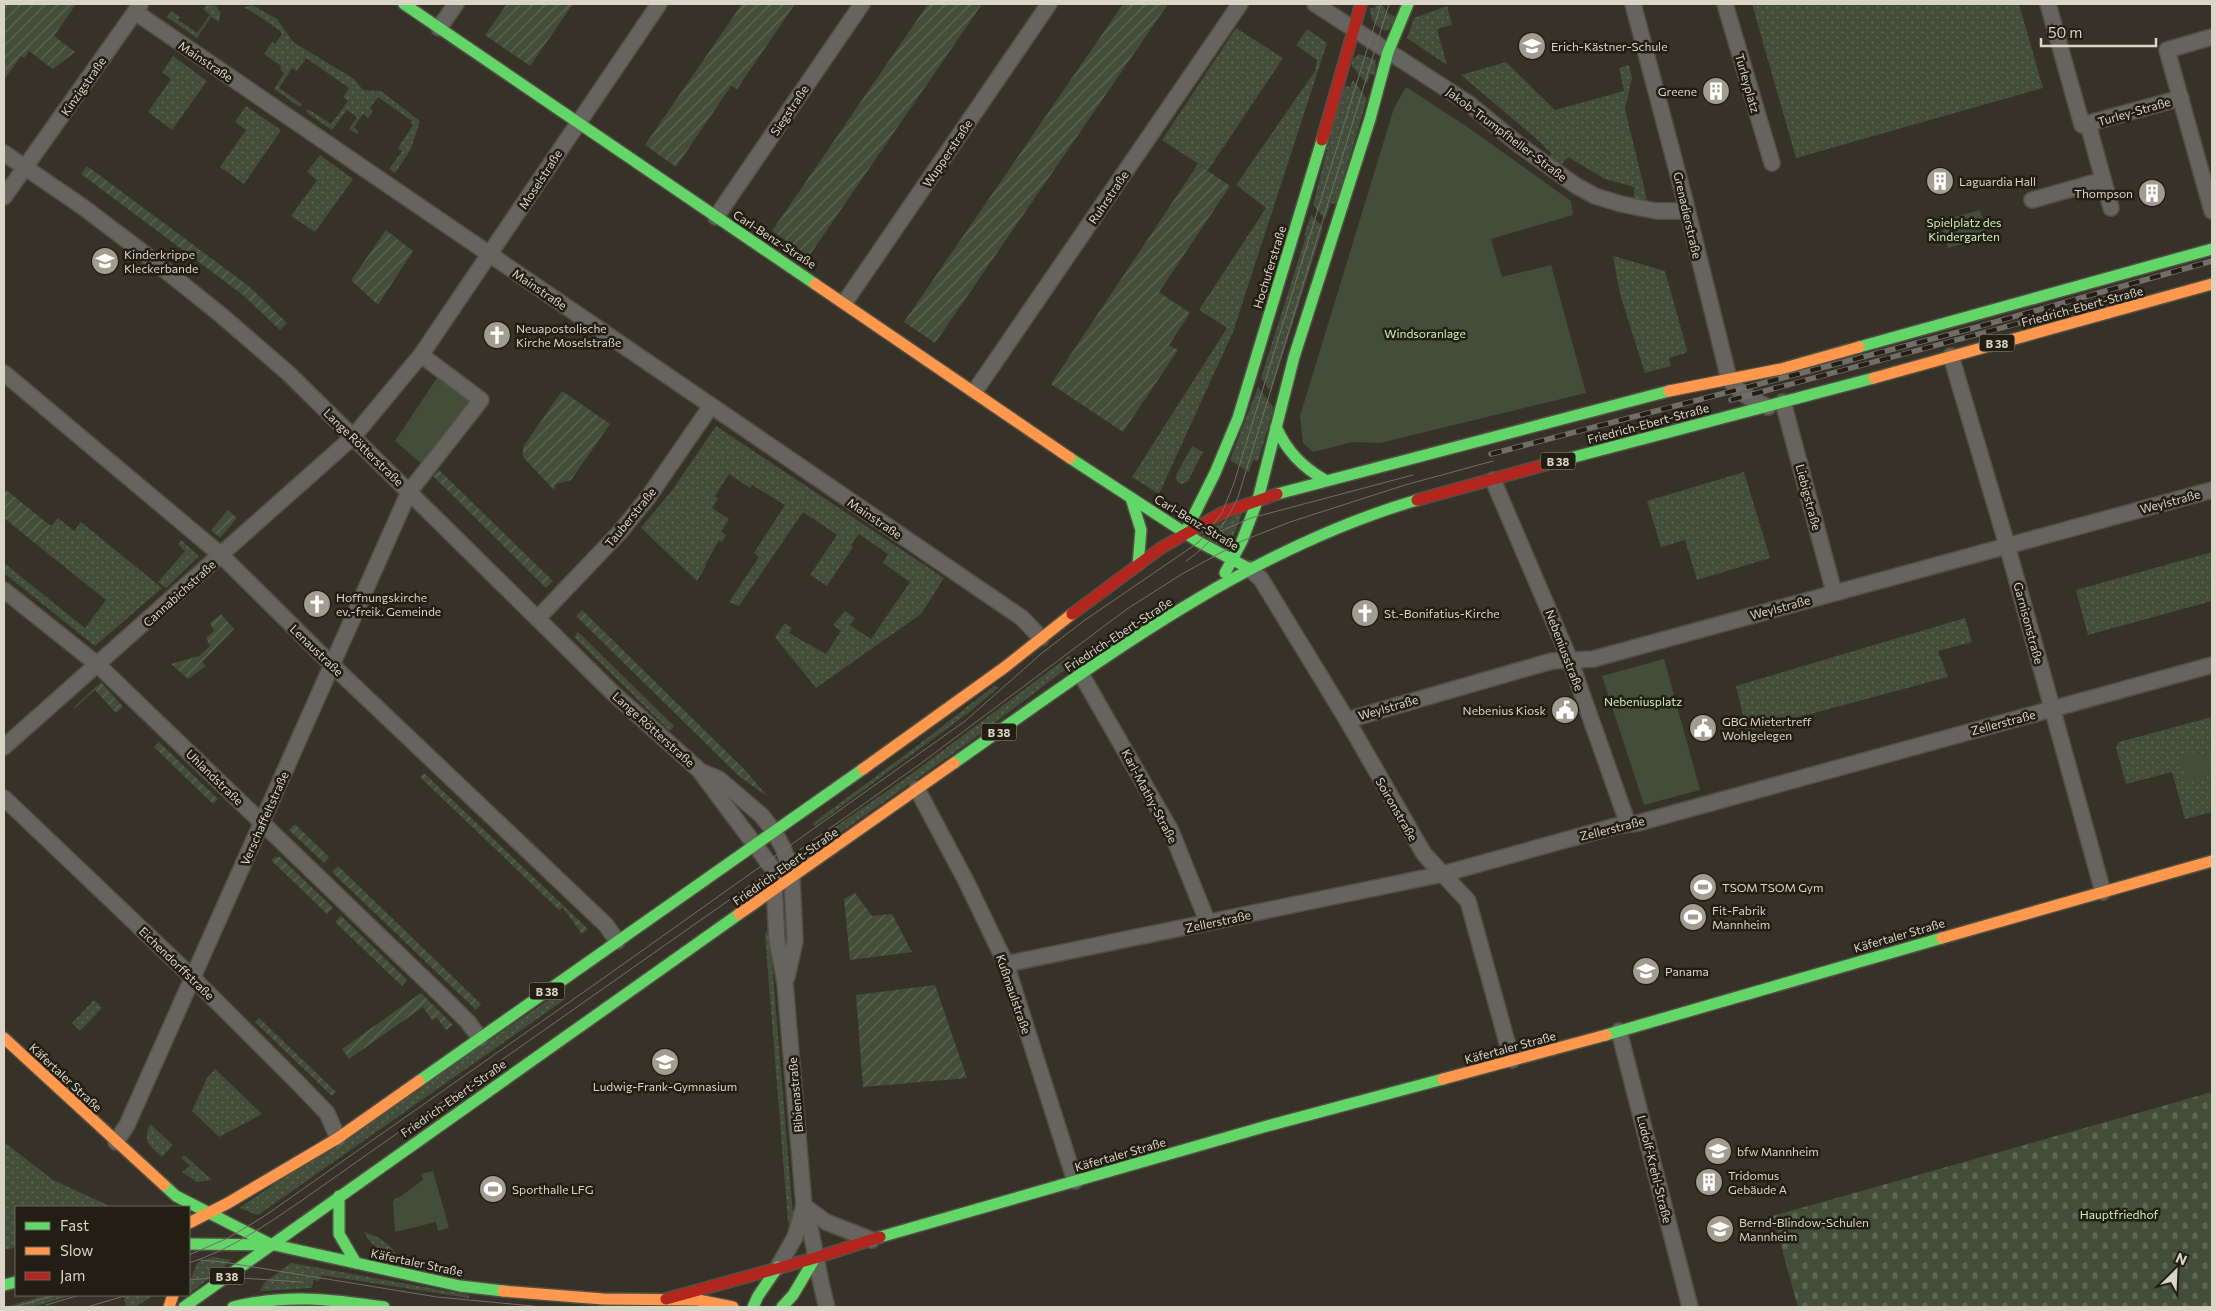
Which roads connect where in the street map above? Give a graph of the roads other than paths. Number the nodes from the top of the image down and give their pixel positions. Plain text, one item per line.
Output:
1 (404, 4) edge
2 (456, 4) edge
3 (659, 4) edge
4 (862, 4) edge
5 (1049, 4) edge
6 (1240, 4) edge
7 (1314, 4) edge
8 (1361, 4) edge
9 (1408, 4) edge
10 (1633, 4) edge
11 (1725, 4) edge
12 (2048, 4) edge
13 (138, 8) edge
14 (439, 28) junction
15 (1354, 31) junction
16 (2212, 38) edge
17 (1388, 52) junction
18 (2181, 98) junction
19 (578, 122) junction
20 (2088, 124) junction
21 (4, 153) edge
22 (1772, 163) dead end
23 (26, 168) junction
24 (2104, 180) junction
25 (4, 197) edge
26 (2032, 200) dead end
27 (2111, 208) dead end
28 (1687, 211) junction
29 (2212, 211) edge
30 (716, 217) junction
31 (2212, 248) edge
32 (490, 255) junction
33 (2212, 284) edge
34 (845, 302) junction
35 (421, 355) junction
36 (1951, 356) junction
37 (4, 373) edge
38 (1729, 379) junction
39 (975, 391) junction
40 (710, 406) junction
41 (1779, 407) junction
42 (1276, 427) junction
43 (352, 437) junction
44 (1325, 480) junction
45 (1493, 480) junction
46 (2212, 490) edge
47 (409, 492) junction
48 (1131, 498) junction
49 (1258, 499) junction
50 (1185, 533) junction
51 (2007, 545) junction
52 (221, 555) junction
53 (1232, 560) junction
54 (1138, 565) junction
55 (1250, 569) junction
56 (1219, 587) junction
57 (4, 590) edge
58 (1834, 592) junction
59 (538, 618) junction
60 (1041, 638) junction
61 (1570, 660) junction
62 (98, 665) junction
63 (332, 665) junction
64 (2212, 665) edge
65 (1081, 674) junction
66 (2052, 709) junction
67 (1347, 720) junction
68 (4, 747) edge
69 (699, 770) junction
70 (917, 790) junction
71 (4, 798) edge
72 (262, 822) junction
73 (1628, 824) junction
74 (774, 831) junction
75 (756, 844) junction
76 (2212, 861) edge
77 (773, 868) junction
78 (1443, 874) junction
79 (792, 878) junction
80 (774, 890) junction
81 (2103, 892) junction
82 (1208, 923) junction
83 (617, 941) junction
84 (1006, 964) junction
85 (193, 978) junction
86 (785, 983) junction
87 (1619, 1031) junction
88 (4, 1038) edge
89 (480, 1038) junction
90 (1512, 1060) junction
91 (338, 1138) junction
92 (116, 1142) junction
93 (1074, 1181) junction
94 (176, 1196) junction
95 (339, 1196) junction
96 (181, 1206) edge
97 (804, 1206) junction
98 (208, 1213) junction
99 (190, 1222) edge
100 (872, 1240) junction
101 (190, 1243) edge
102 (270, 1244) junction
103 (815, 1258) junction
104 (356, 1263) junction
105 (778, 1267) junction
106 (666, 1299) junction
107 (184, 1307) edge
108 (233, 1307) edge
109 (384, 1307) edge
110 (733, 1307) edge
111 (753, 1307) edge
112 (782, 1307) edge
113 (827, 1307) edge
114 (1690, 1307) edge

1 - 14 main road, Carl-Benz-Straße
2 - 14 street
3 - 19 street, Moselstraße
4 - 30 street, Siegstraße
5 - 34 street, Wupperstraße
6 - 39 street, Ruhrstraße
7 - 15 street, Jakob-Trumpfheller-Straße
8 - 15 main road, Hochuferstraße
9 - 17 main road
10 - 28 street, Grenadierstraße
11 - 22 street, Turleyplatz
12 - 20 street, Turley-Straße
13 - 23 street, Kinzigstraße
13 - 32 street, Mainstraße
14 - 19 main road, Carl-Benz-Straße
15 - 17 street, Jakob-Trumpfheller-Straße
15 - 50 main road, Hochuferstraße
16 - 18 street
17 - 28 street, Jakob-Trumpfheller-Straße
17 - 42 main road
18 - 20 street, Turley-Straße
18 - 29 street
19 - 30 main road, Carl-Benz-Straße
19 - 32 street, Moselstraße
20 - 24 street, Turley-Straße
21 - 23 street, Lange Rötterstraße
23 - 25 street, Kinzigstraße
23 - 43 street, Lange Rötterstraße
24 - 26 street
24 - 27 street, Turley-Straße
28 - 38 street, Grenadierstraße
30 - 34 main road, Carl-Benz-Straße
31 - 38 main road, Friedrich-Ebert-Straße / B 38
32 - 35 street, Moselstraße
32 - 40 street, Mainstraße
33 - 36 main road, Friedrich-Ebert-Straße / B 38
34 - 39 main road, Carl-Benz-Straße
35 - 43 street, Moselstraße
35 - 47 street
36 - 41 main road, Friedrich-Ebert-Straße / B 38
36 - 51 street, Garnisonstraße
37 - 52 street, Lenaustraße
38 - 41 street, Grenadierstraße
38 - 44 main road, Friedrich-Ebert-Straße / B 38
39 - 48 main road, Carl-Benz-Straße
40 - 59 street, Tauberstraße
40 - 60 street, Mainstraße
41 - 45 main road, Friedrich-Ebert-Straße / B 38
41 - 58 street, Liebigstraße
42 - 44 main road
42 - 49 main road
43 - 47 street, Lange Rötterstraße
43 - 52 street, Cannabichstraße
44 - 49 main road, Friedrich-Ebert-Straße / B 38
45 - 55 main road, Friedrich-Ebert-Straße / B 38
45 - 61 street, Nebeniusstraße
46 - 51 street, Weylstraße
47 - 59 street, Lange Rötterstraße
47 - 63 street, Verschaffeltstraße
48 - 50 main road, Carl-Benz-Straße
48 - 54 main road, Carl-Benz-Straße
49 - 50 main road, Friedrich-Ebert-Straße / B 38
49 - 53 main road
50 - 53 main road, Carl-Benz-Straße
50 - 54 main road, Friedrich-Ebert-Straße / B 38
51 - 58 street, Weylstraße
51 - 66 street, Garnisonstraße
52 - 62 street, Cannabichstraße
52 - 63 street, Lenaustraße
53 - 55 main road, Carl-Benz-Straße
53 - 56 main road
54 - 60 main road, Friedrich-Ebert-Straße / B 38
55 - 56 main road, Friedrich-Ebert-Straße / B 38
55 - 67 street, Soironstraße
56 - 65 main road, Friedrich-Ebert-Straße / B 38
57 - 62 street, Uhlandstraße
58 - 61 street, Weylstraße
59 - 69 street, Lange Rötterstraße
60 - 74 main road, Friedrich-Ebert-Straße / B 38
61 - 67 street, Weylstraße
61 - 73 street, Nebeniusstraße
62 - 68 street, Cannabichstraße
62 - 72 street, Uhlandstraße
63 - 72 street, Verschaffeltstraße
63 - 83 street, Lenaustraße
64 - 66 street, Zellerstraße
65 - 70 main road, Friedrich-Ebert-Straße / B 38
65 - 82 street, Karl-Mathy-Straße
66 - 73 street, Zellerstraße
66 - 81 street, Garnisonstraße
67 - 78 street, Soironstraße
69 - 74 street, Lange Rötterstraße
69 - 75 street, Lange Rötterstraße
70 - 79 main road, Friedrich-Ebert-Straße / B 38
70 - 84 street, Kußmaulstraße
71 - 85 street, Eichendorffstraße
72 - 85 street, Verschaffeltstraße
72 - 89 street, Uhlandstraße
73 - 78 street, Zellerstraße
74 - 75 main road, Friedrich-Ebert-Straße / B 38
74 - 79 street, Lange Rötterstraße
75 - 77 street, Lange Rötterstraße
75 - 83 main road, Friedrich-Ebert-Straße / B 38
76 - 81 main road, Käfertaler Straße
77 - 79 street
77 - 80 street, Bibienastraße
78 - 82 street, Zellerstraße
78 - 90 street, Soironstraße
79 - 80 main road, Friedrich-Ebert-Straße / B 38
79 - 86 street, Bibienastraße
80 - 86 street, Bibienastraße
80 - 95 main road, Friedrich-Ebert-Straße / B 38
81 - 87 main road, Käfertaler Straße
82 - 84 street, Zellerstraße
83 - 89 main road, Friedrich-Ebert-Straße / B 38
84 - 93 street, Kußmaulstraße
85 - 91 street, Eichendorffstraße
85 - 92 street, Verschaffeltstraße
86 - 97 street, Bibienastraße
87 - 90 main road, Käfertaler Straße
87 - 114 street, Ludolf-Krehl-Straße
88 - 92 main road, Käfertaler Straße
89 - 91 main road, Friedrich-Ebert-Straße / B 38
90 - 93 main road, Käfertaler Straße
91 - 98 main road, Friedrich-Ebert-Straße / B 38
92 - 94 main road, Käfertaler Straße
93 - 100 main road, Käfertaler Straße
94 - 96 main road, Käfertaler Straße
94 - 98 main road, Käfertaler Straße
95 - 102 main road, Friedrich-Ebert-Straße / B 38
95 - 104 main road
97 - 100 street
97 - 103 street, Bibienastraße
97 - 105 street, Bibienastraße
98 - 99 main road, Friedrich-Ebert-Straße / B 38
98 - 102 main road, Käfertaler Straße
100 - 103 main road, Käfertaler Straße
101 - 102 main road
102 - 104 main road, Käfertaler Straße
102 - 107 main road, Friedrich-Ebert-Straße / B 38
103 - 105 main road, Käfertaler Straße
103 - 112 main road
103 - 113 street, Bibienastraße
104 - 106 main road, Käfertaler Straße
105 - 106 main road, Käfertaler Straße
105 - 111 main road
106 - 110 main road, Käfertaler Straße
108 - 109 main road

